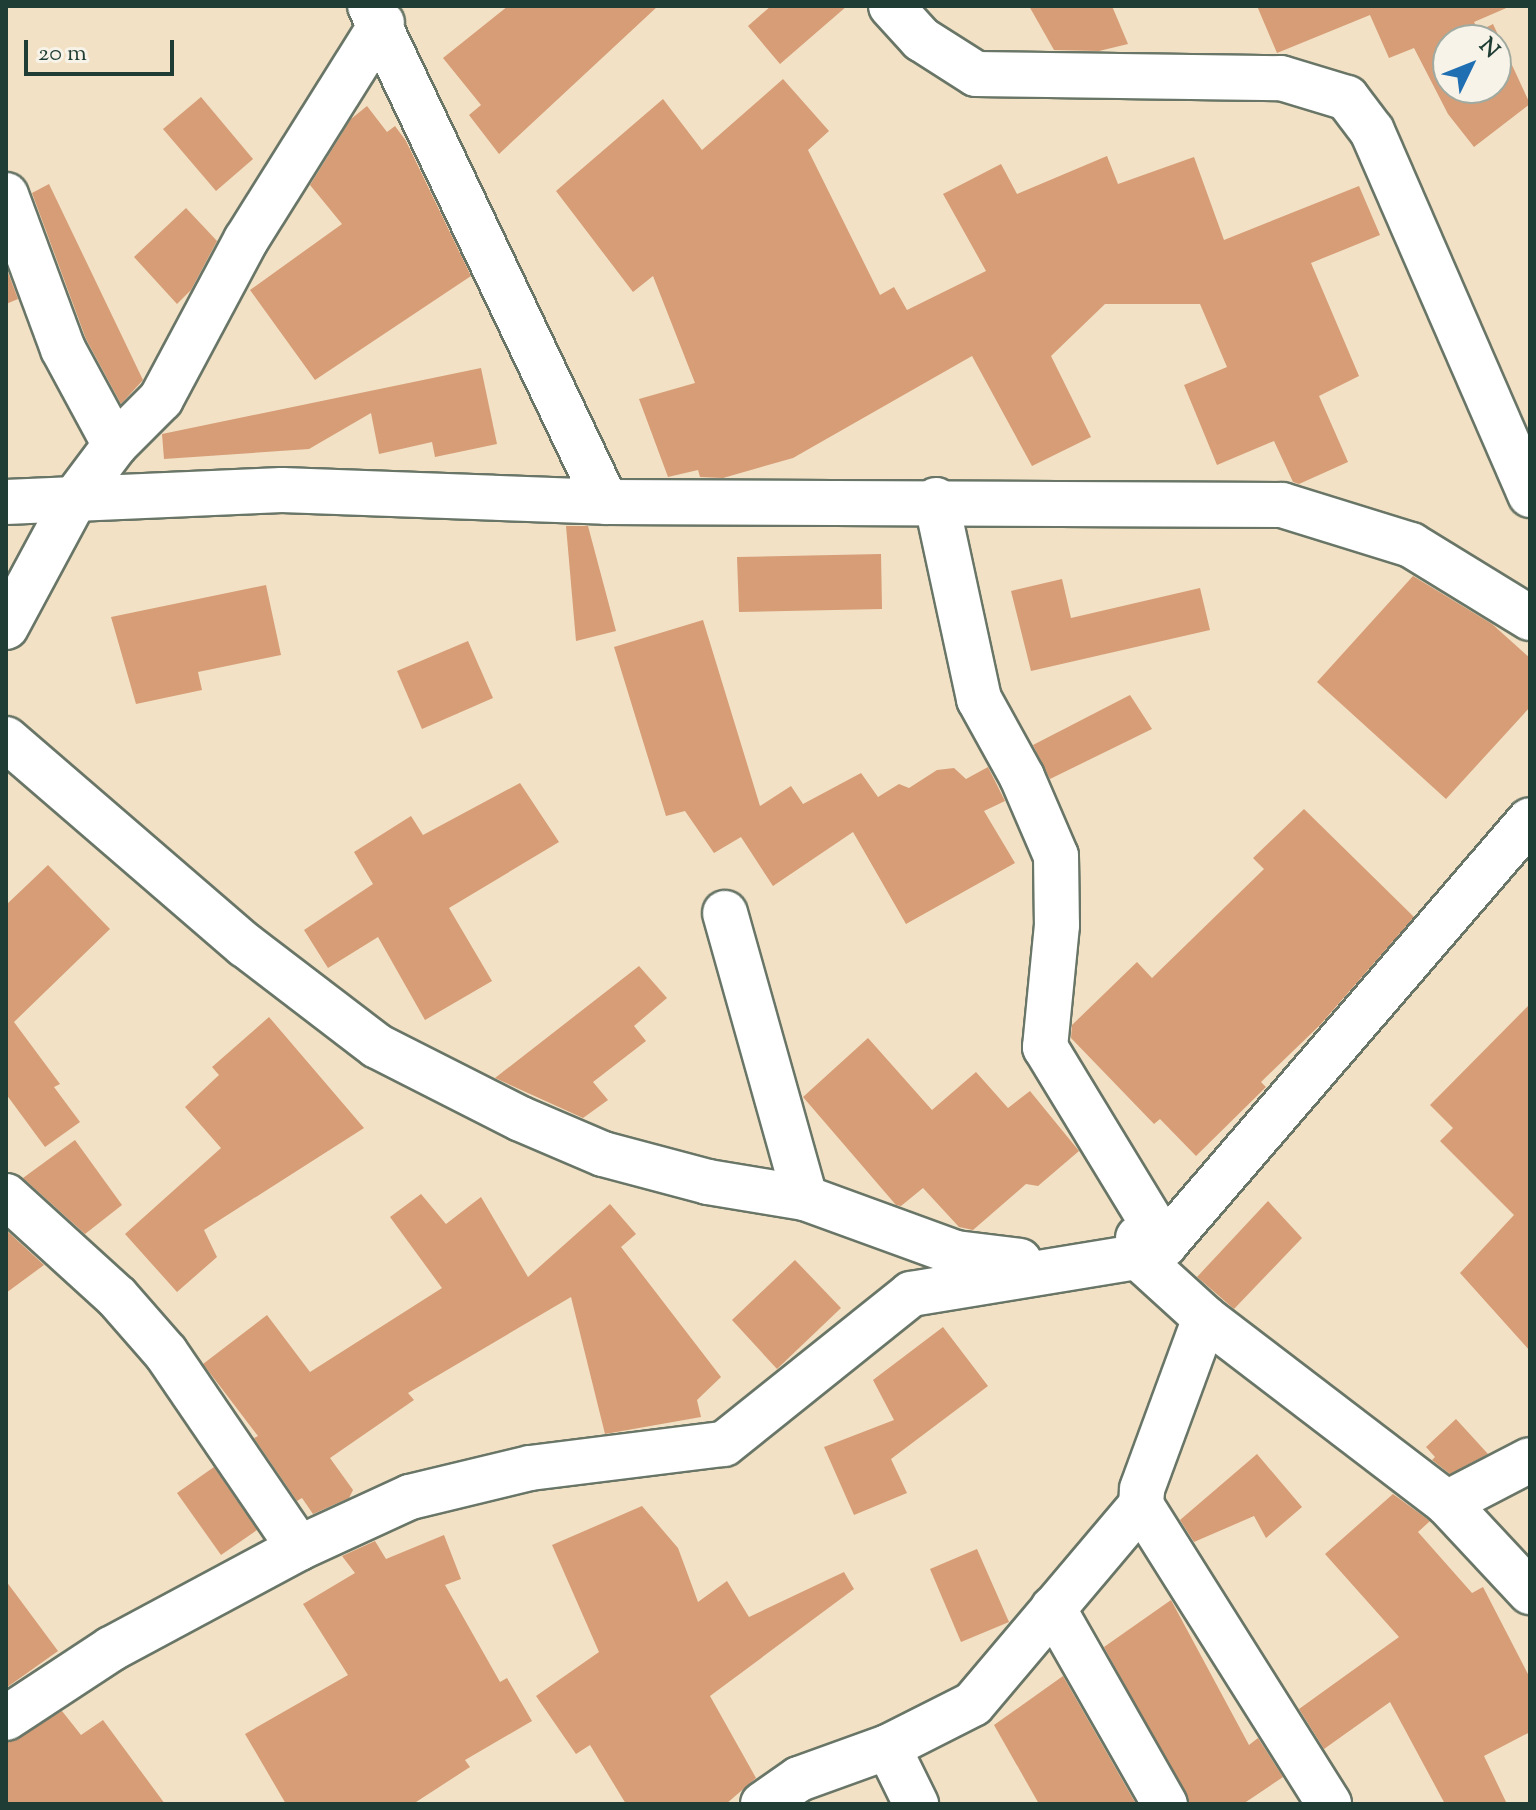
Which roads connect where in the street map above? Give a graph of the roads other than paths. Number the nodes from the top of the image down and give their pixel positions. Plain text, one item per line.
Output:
1 (891, 6) edge
2 (376, 15) edge
3 (7, 200) edge
4 (115, 445) junction
5 (1530, 495) edge
6 (76, 497) junction
7 (936, 500) junction
8 (6, 502) edge
9 (606, 502) junction
10 (1530, 618) edge
11 (6, 627) edge
12 (6, 739) edge
13 (1530, 820) edge
14 (725, 913) dead end
15 (6, 1196) edge
16 (805, 1198) junction
17 (1142, 1245) junction
18 (1205, 1318) junction
19 (1530, 1460) edge
20 (1447, 1503) junction
21 (1141, 1505) junction
22 (299, 1548) junction
23 (1530, 1592) edge
24 (1053, 1608) junction
25 (6, 1718) edge
26 (888, 1747) junction
27 (763, 1804) edge
28 (916, 1804) edge
29 (1165, 1804) edge
30 (1329, 1804) edge

1 - 5 street
2 - 4 street
2 - 9 street
3 - 4 street
4 - 6 street
6 - 8 street
6 - 9 street
6 - 11 street
7 - 9 street
7 - 10 street
7 - 17 street
12 - 16 street
13 - 17 street
14 - 16 street
15 - 22 street
16 - 17 street
17 - 18 street
17 - 22 street
18 - 20 street
18 - 21 street
19 - 20 street
20 - 23 street
21 - 24 street
21 - 30 street
22 - 25 street
24 - 26 street
24 - 29 street
26 - 27 street
26 - 28 street

